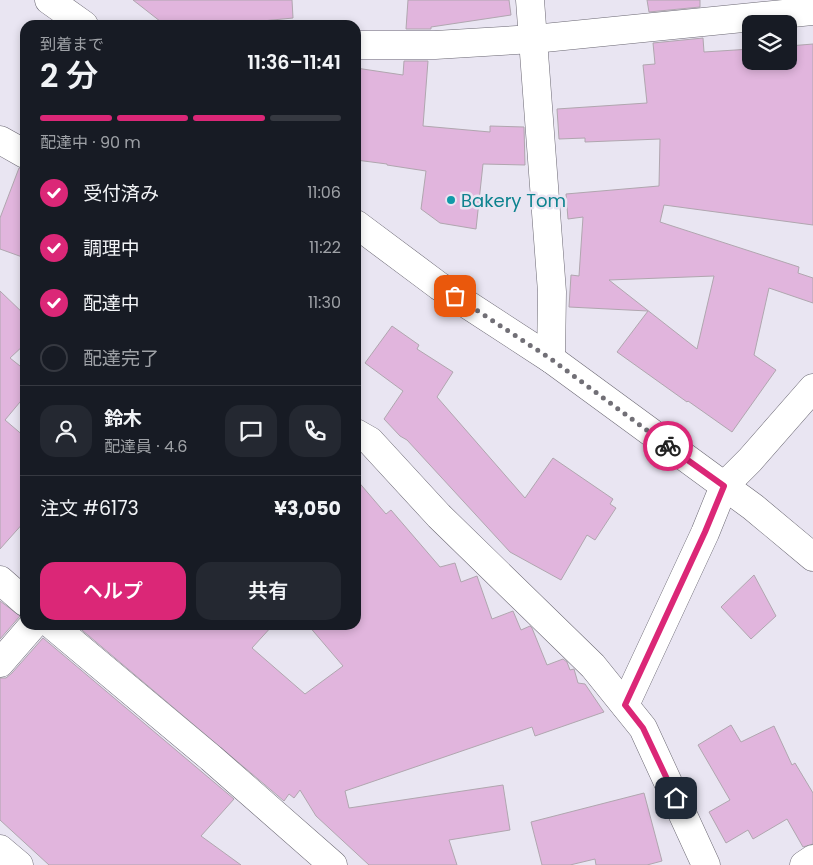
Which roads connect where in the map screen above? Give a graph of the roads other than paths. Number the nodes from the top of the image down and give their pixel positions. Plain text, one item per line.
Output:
1 (48, 0) edge
2 (530, 0) edge
3 (813, 11) edge
4 (77, 20) edge
5 (534, 38) junction
6 (361, 45) edge
7 (0, 140) edge
8 (20, 151) edge
9 (361, 228) edge
10 (551, 359) junction
11 (813, 388) edge
12 (361, 436) edge
13 (724, 486) junction
14 (813, 557) edge
15 (0, 580) edge
16 (20, 598) edge
17 (29, 630) edge
18 (58, 630) edge
19 (0, 663) edge
20 (625, 705) junction
21 (0, 849) edge
22 (813, 859) edge
23 (19, 865) edge
24 (333, 865) edge
25 (706, 865) edge
26 (804, 865) edge

1 - 4 main road
2 - 5 main road
3 - 5 main road
5 - 6 main road
5 - 10 main road
7 - 8 main road
9 - 10 main road
10 - 13 main road
11 - 13 main road
12 - 20 main road
13 - 14 main road
13 - 20 main road
15 - 16 main road
17 - 19 main road
18 - 24 main road
20 - 25 main road
21 - 23 main road
22 - 26 main road

